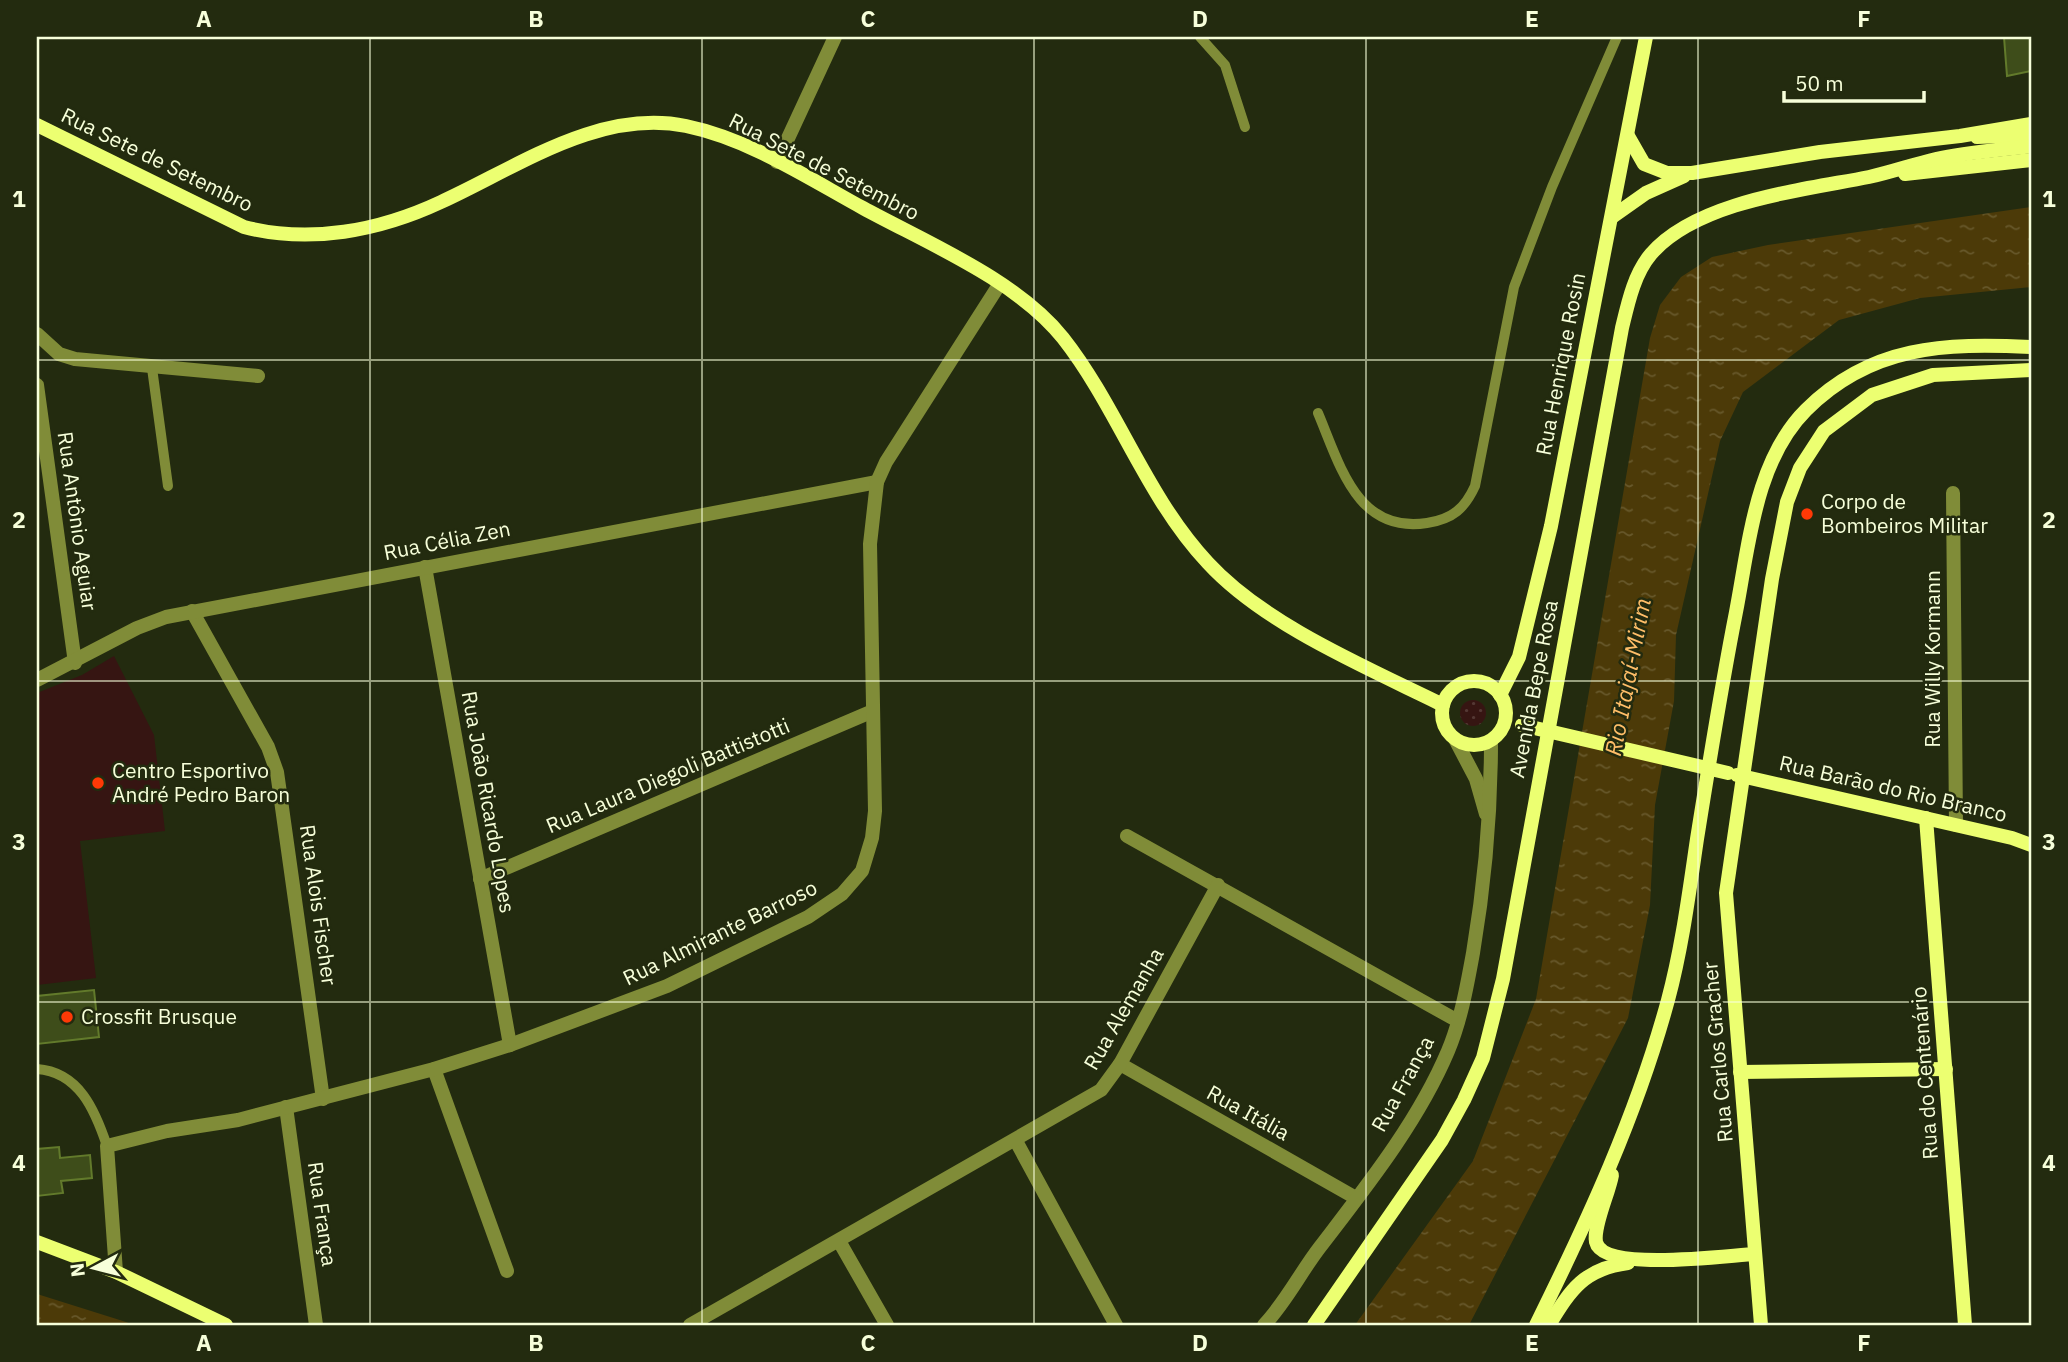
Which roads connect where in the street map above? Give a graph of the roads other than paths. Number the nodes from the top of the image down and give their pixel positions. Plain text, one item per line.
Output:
1 (835, 37) edge
2 (1200, 37) edge
3 (1618, 37) edge
4 (1646, 37) edge
5 (2031, 124) edge
6 (37, 125) edge
7 (1245, 127) dead end
8 (1628, 134) junction
9 (2031, 135) edge
10 (1960, 136) junction
11 (2031, 146) edge
12 (2031, 160) edge
13 (777, 162) junction
14 (1692, 173) junction
15 (1872, 176) junction
16 (1612, 217) junction
17 (999, 285) junction
18 (37, 334) edge
19 (2031, 347) edge
20 (152, 368) junction
21 (2031, 370) edge
22 (258, 376) dead end
23 (37, 385) edge
24 (1318, 413) dead end
25 (877, 482) junction
26 (169, 486) dead end
27 (1953, 493) dead end
28 (425, 567) junction
29 (192, 611) junction
30 (75, 663) junction
31 (37, 680) edge
32 (1500, 695) junction
33 (1443, 705) junction
34 (873, 711) junction
35 (1505, 721) junction
36 (1455, 739) junction
37 (1491, 741) junction
38 (1744, 776) junction
39 (1926, 818) junction
40 (1956, 825) junction
41 (1489, 826) junction
42 (1128, 836) dead end
43 (2031, 845) edge
44 (480, 879) junction
45 (1218, 886) junction
46 (1458, 1021) junction
47 (510, 1045) junction
48 (1119, 1064) junction
49 (37, 1069) edge
50 (433, 1069) junction
51 (1946, 1069) junction
52 (1740, 1072) junction
53 (323, 1099) junction
54 (286, 1108) junction
55 (1016, 1141) junction
56 (107, 1146) junction
57 (1616, 1156) junction
58 (1356, 1198) junction
59 (839, 1241) junction
60 (37, 1242) edge
61 (1755, 1254) junction
62 (1637, 1261) junction
63 (507, 1271) dead end
64 (116, 1272) junction
65 (226, 1325) edge
66 (316, 1325) edge
67 (690, 1325) edge
68 (887, 1325) edge
69 (1116, 1325) edge
70 (1264, 1325) edge
71 (1314, 1325) edge
72 (1536, 1325) edge
73 (1549, 1325) edge
74 (1761, 1325) edge
75 (1965, 1325) edge

1 - 13 street
2 - 7 lane
3 - 24 lane
4 - 8 main road, Rua Henrique Rosin
5 - 10 main road
6 - 13 main road, Rua Sete de Setembro
8 - 14 main road
8 - 16 main road, Rua Henrique Rosin
9 - 10 main road
10 - 14 main road
11 - 15 main road, Avenida Bepe Rosa
12 - 15 main road, Avenida Bepe Rosa
13 - 17 main road, Rua Sete de Setembro
14 - 16 main road
15 - 71 main road, Avenida Bepe Rosa
16 - 32 main road, Rua Henrique Rosin
17 - 25 street, Rua Almirante Barroso
17 - 33 main road, Rua Sete de Setembro
18 - 20 street
19 - 57 main road
20 - 22 street
20 - 26 lane
21 - 38 main road, Rua Carlos Gracher
23 - 30 street, Rua Antônio Aguiar
25 - 28 street, Rua Célia Zen
25 - 34 street, Rua Almirante Barroso
27 - 40 street, Rua Willy Kormann
28 - 29 street, Rua Célia Zen
28 - 44 street, Rua João Ricardo Lopes
29 - 30 street, Rua Célia Zen
29 - 53 street, Rua Alois Fischer
30 - 31 street, Rua Célia Zen
32 - 33 main road
32 - 35 main road
33 - 36 main road
34 - 44 street, Rua Laura Diegoli Battistotti
34 - 47 street, Rua Almirante Barroso
35 - 37 main road
35 - 38 main road, Rua Barão do Rio Branco, bridge
36 - 37 main road
36 - 41 street, Rua França
37 - 41 street, Rua França
38 - 39 main road, Rua Barão do Rio Branco
38 - 52 main road, Rua Carlos Gracher
39 - 40 main road, Rua Barão do Rio Branco
39 - 51 main road, Rua do Centenário
40 - 43 main road, Rua Barão do Rio Branco
41 - 46 street, Rua França
42 - 45 street
44 - 47 street, Rua João Ricardo Lopes
45 - 46 street
45 - 48 street, Rua Alemanha
46 - 58 street, Rua França
47 - 50 street, Rua Almirante Barroso
48 - 55 street, Rua Alemanha
48 - 58 street, Rua Itália
49 - 56 lane
50 - 53 street, Rua Almirante Barroso
50 - 63 street
51 - 52 main road
51 - 75 main road, Rua do Centenário
52 - 61 main road, Rua Carlos Gracher
53 - 54 street, Rua Almirante Barroso
54 - 56 street, Rua Almirante Barroso
54 - 66 street, Rua França
55 - 59 street, Rua Alemanha
55 - 69 street
56 - 64 street
57 - 62 main road
57 - 72 main road
58 - 70 street, Rua França
59 - 67 street, Rua Alemanha
59 - 68 street
60 - 64 main road
61 - 62 main road
61 - 74 main road, Rua Carlos Gracher
62 - 73 main road
64 - 65 main road

